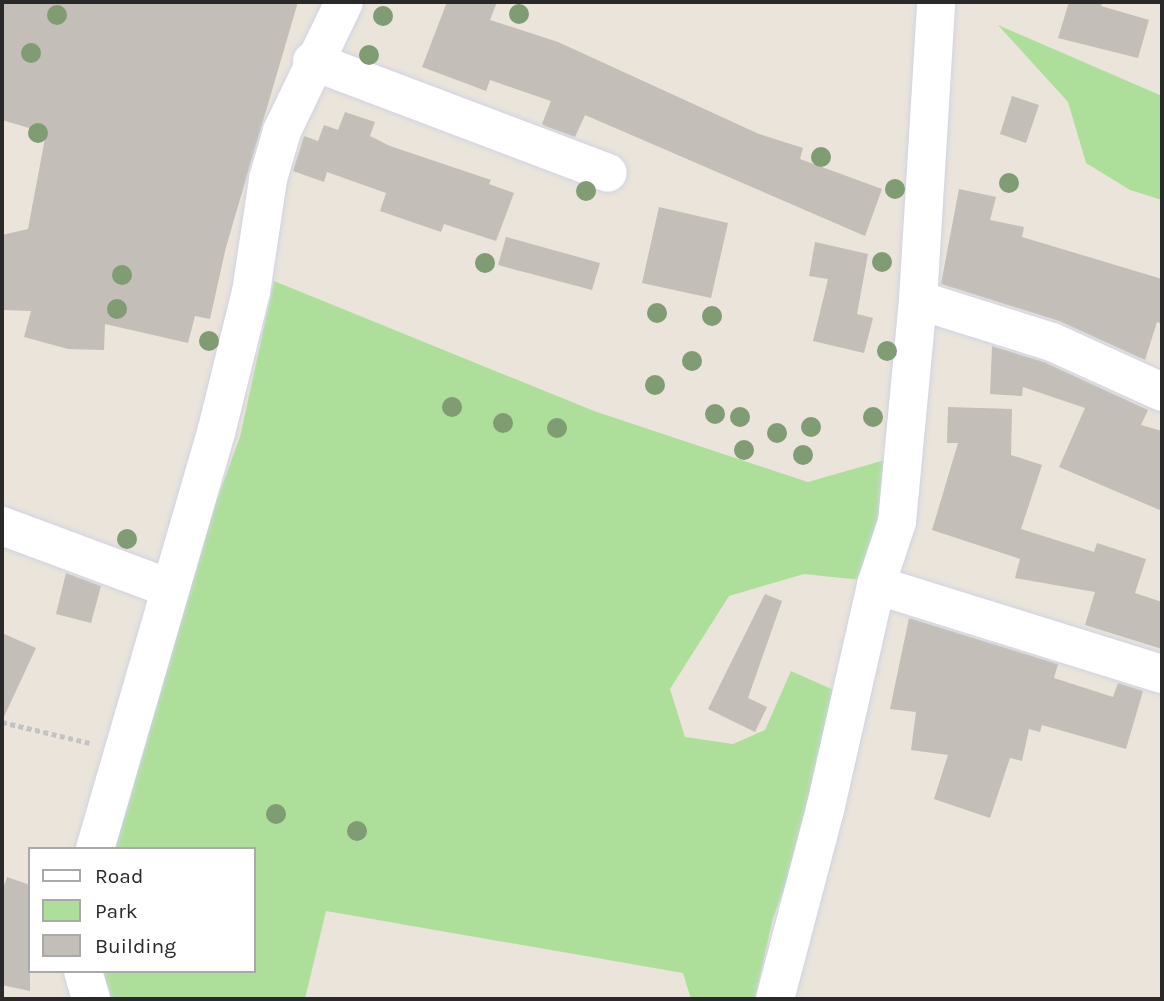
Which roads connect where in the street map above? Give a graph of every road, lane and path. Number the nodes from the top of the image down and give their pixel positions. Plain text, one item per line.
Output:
1 (344, 2) edge
2 (936, 2) edge
3 (312, 61) junction
4 (608, 173) dead end
5 (918, 300) junction
6 (1162, 392) edge
7 (2, 526) edge
8 (876, 585) junction
9 (169, 587) junction
10 (1162, 674) edge
11 (2, 722) edge
12 (121, 752) junction
13 (96, 847) edge
14 (84, 973) edge
15 (91, 999) edge
16 (775, 999) edge

1 - 3 street
2 - 5 street
3 - 4 street
3 - 9 street
5 - 6 street
5 - 8 street
7 - 9 street
8 - 10 street
8 - 16 street
9 - 12 street
11 - 12 path
12 - 13 street
14 - 15 street

